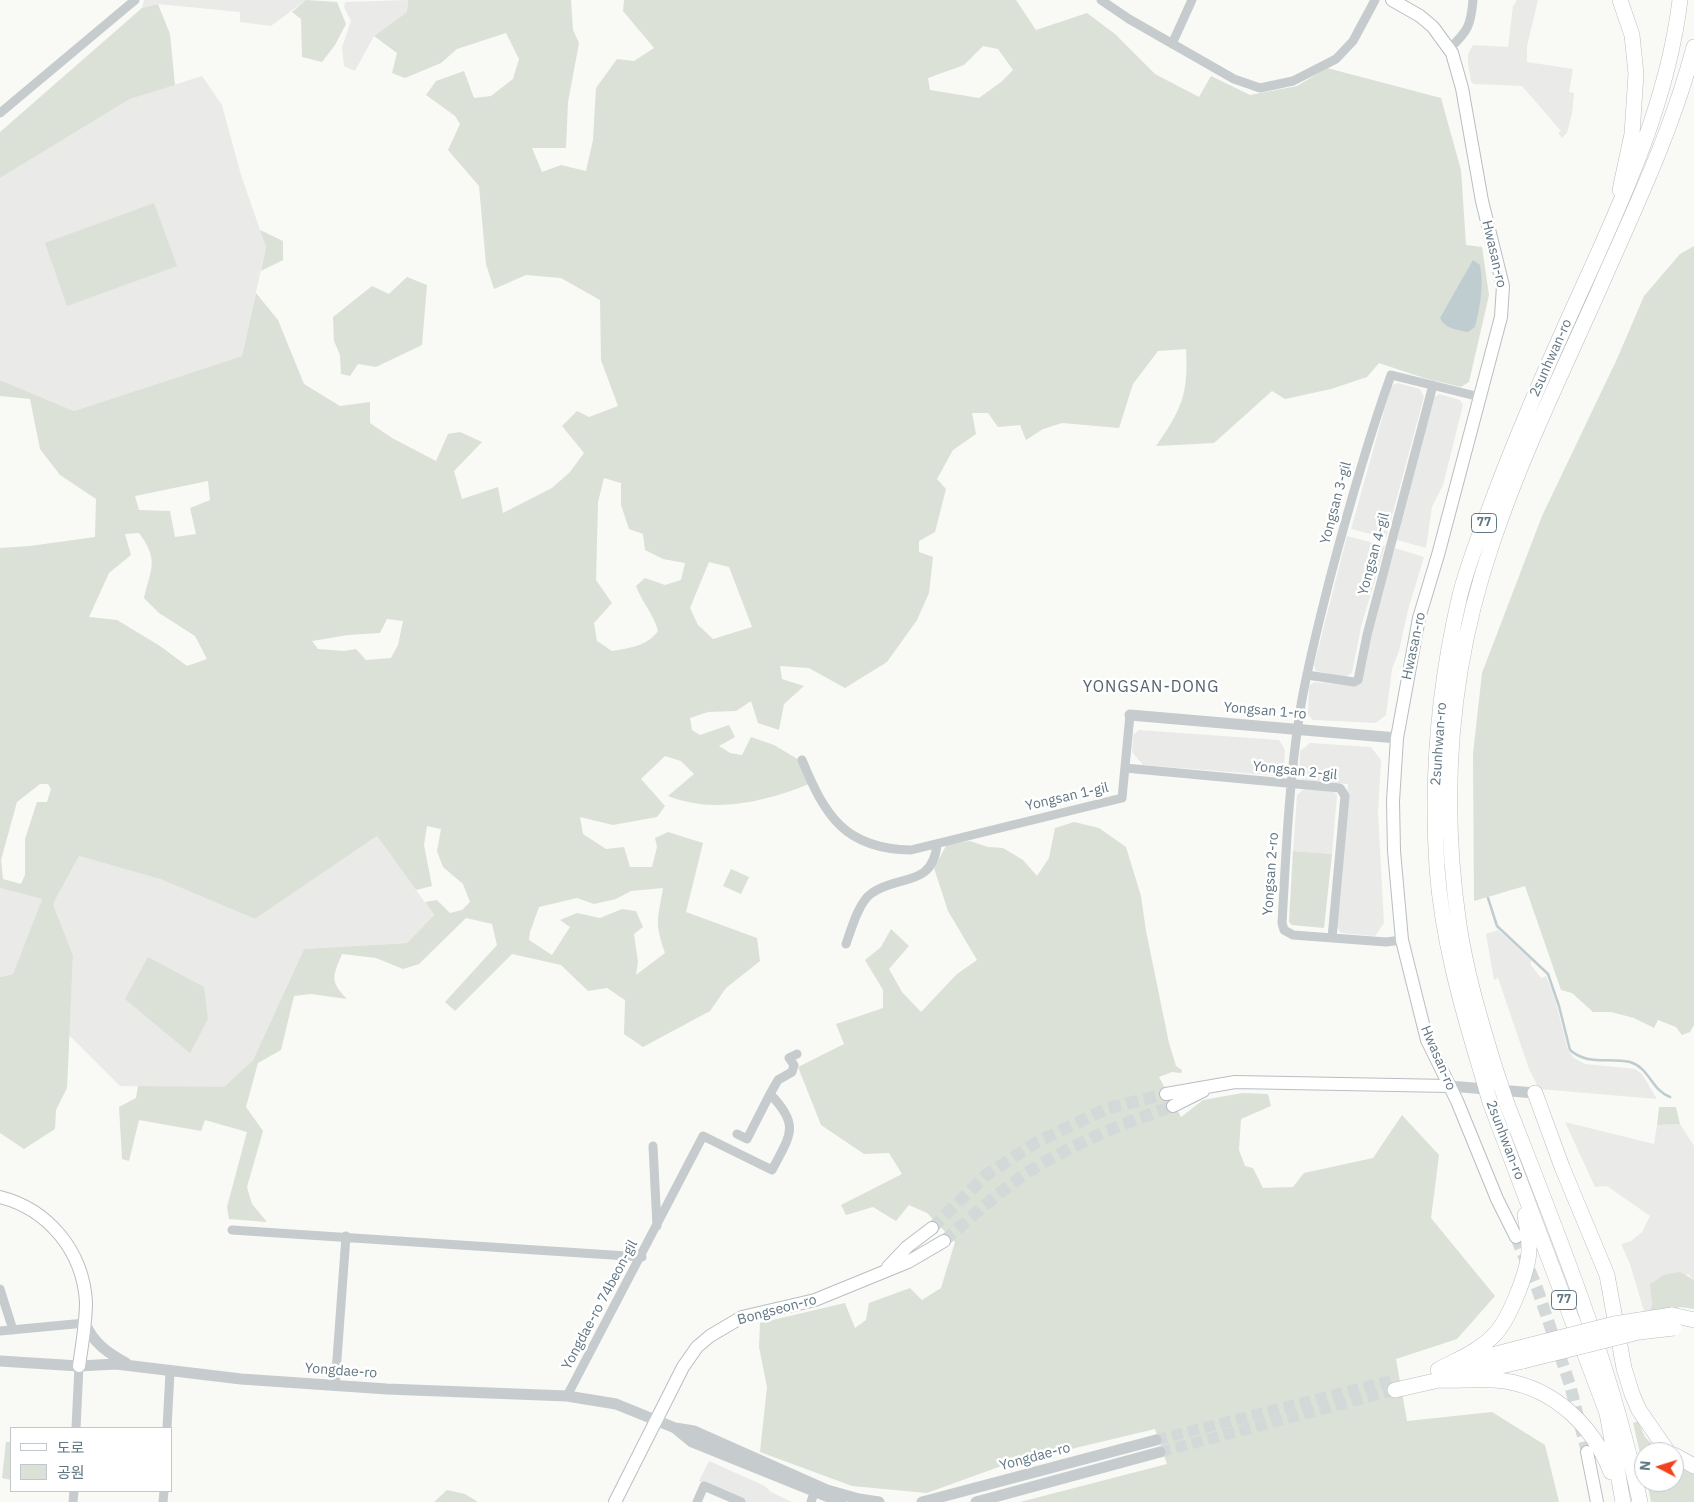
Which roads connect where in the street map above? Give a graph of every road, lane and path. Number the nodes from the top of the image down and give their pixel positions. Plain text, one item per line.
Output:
1 (135, 0) edge
2 (1101, 0) edge
3 (1192, 0) edge
4 (1375, 0) edge
5 (1392, 0) edge
6 (1473, 0) edge
7 (1620, 0) edge
8 (1680, 0) edge
9 (1172, 44) junction
10 (1694, 47) edge
11 (1450, 48) junction
12 (0, 113) edge
13 (1618, 208) junction
14 (1433, 386) junction
15 (1480, 398) junction
16 (1307, 675) junction
17 (1130, 715) joint
18 (1298, 729) junction
19 (1397, 738) junction
20 (802, 760) dead end
21 (1125, 768) junction
22 (1292, 783) junction
23 (937, 844) junction
24 (1332, 938) junction
25 (1402, 940) junction
26 (846, 944) dead end
27 (797, 1054) dead end
28 (1487, 1068) junction
29 (1449, 1086) junction
30 (1210, 1087) junction
31 (1535, 1093) joint
32 (770, 1094) junction
33 (1166, 1094) tunnel mouth
34 (1173, 1106) tunnel mouth
35 (1502, 1131) junction
36 (737, 1134) dead end
37 (653, 1146) dead end
38 (0, 1196) edge
39 (656, 1226) junction
40 (932, 1228) tunnel mouth
41 (232, 1230) dead end
42 (346, 1236) junction
43 (1516, 1238) tunnel mouth
44 (944, 1241) tunnel mouth
45 (642, 1256) junction
46 (884, 1270) junction
47 (0, 1289) edge
48 (1694, 1320) edge
49 (1673, 1322) junction
50 (85, 1323) junction
51 (13, 1330) junction
52 (1694, 1330) edge
53 (0, 1331) edge
54 (0, 1361) edge
55 (79, 1366) junction
56 (132, 1366) junction
57 (170, 1372) junction
58 (1438, 1375) junction
59 (1610, 1383) junction
60 (1394, 1385) tunnel mouth
61 (335, 1386) junction
62 (567, 1396) junction
63 (655, 1419) junction
64 (76, 1427) edge
65 (167, 1427) edge
66 (675, 1428) junction
67 (1156, 1440) tunnel mouth
68 (1655, 1442) edge
69 (1661, 1442) edge
70 (1160, 1452) tunnel mouth
71 (1587, 1452) tunnel mouth
72 (812, 1497) edge
73 (615, 1502) edge
74 (697, 1502) edge
75 (741, 1502) edge
76 (842, 1502) edge
77 (879, 1502) edge
78 (922, 1502) edge
79 (976, 1502) edge
80 (1597, 1502) edge
81 (1619, 1502) edge
82 (1623, 1502) edge
83 (1640, 1502) edge

1 - 12 street
2 - 9 street
3 - 9 street
4 - 9 street
5 - 11 main road, Hwasan-ro
6 - 11 street
7 - 13 highway
8 - 13 highway, 2sunhwan-ro / 77
10 - 28 highway, 2sunhwan-ro / 77
11 - 15 main road, Hwasan-ro
13 - 28 highway, 2sunhwan-ro / 77
14 - 15 street, Yongsan 3-gil
14 - 16 street, Yongsan 3-gil
14 - 16 street, Yongsan 4-gil
15 - 19 main road, Hwasan-ro
16 - 18 street, Yongsan 3-gil
17 - 18 street, Yongsan 1-ro
17 - 21 street, Yongsan 1-gil
18 - 19 street, Yongsan 1-ro
18 - 22 street, Yongsan 2-ro
19 - 25 main road, Hwasan-ro
20 - 23 street, Yongsan 1-gil
21 - 22 street, Yongsan 2-gil
21 - 23 street, Yongsan 1-gil
22 - 24 street, Yongsan 2-ro
22 - 24 street, Yongsan 2-gil
23 - 26 street
24 - 25 street, Yongsan 2-ro
25 - 29 main road, Hwasan-ro
27 - 32 street
28 - 35 highway, 2sunhwan-ro / 77, bridge
28 - 59 highway, 2sunhwan-ro / 77, bridge
29 - 30 main road
29 - 31 street
29 - 43 main road, Hwasan-ro
30 - 33 main road
30 - 34 main road
31 - 69 highway
32 - 36 street
32 - 39 street, Yongdae-ro 74beon-gil
35 - 58 highway
35 - 82 highway, 2sunhwan-ro / 77
37 - 39 street
38 - 50 main road
39 - 45 street, Yongdae-ro 74beon-gil
40 - 46 main road
41 - 42 street
42 - 45 street
42 - 61 street
44 - 46 main road, Bongseon-ro
45 - 62 street, Yongdae-ro 74beon-gil
46 - 63 main road, Bongseon-ro
47 - 51 street
48 - 49 highway
49 - 52 highway
49 - 58 highway, bridge
50 - 51 street
50 - 55 main road
50 - 56 street
51 - 53 street
54 - 55 street, Yongdae-ro
55 - 56 street, Yongdae-ro
55 - 64 street
56 - 57 street, Yongdae-ro
57 - 61 street, Yongdae-ro
57 - 65 street
58 - 60 highway
58 - 81 highway
59 - 68 highway
59 - 83 highway, 2sunhwan-ro / 77
61 - 62 street, Yongdae-ro
62 - 63 street, Yongdae-ro
63 - 66 street, Yongdae-ro
63 - 73 main road, Bongseon-ro
66 - 72 street, Yongdae-ro
66 - 77 street, Yongdae-ro
67 - 78 street, Yongdae-ro
70 - 79 street, Yongdae-ro
71 - 80 main road
72 - 76 street, Yongdae-ro
74 - 75 street

